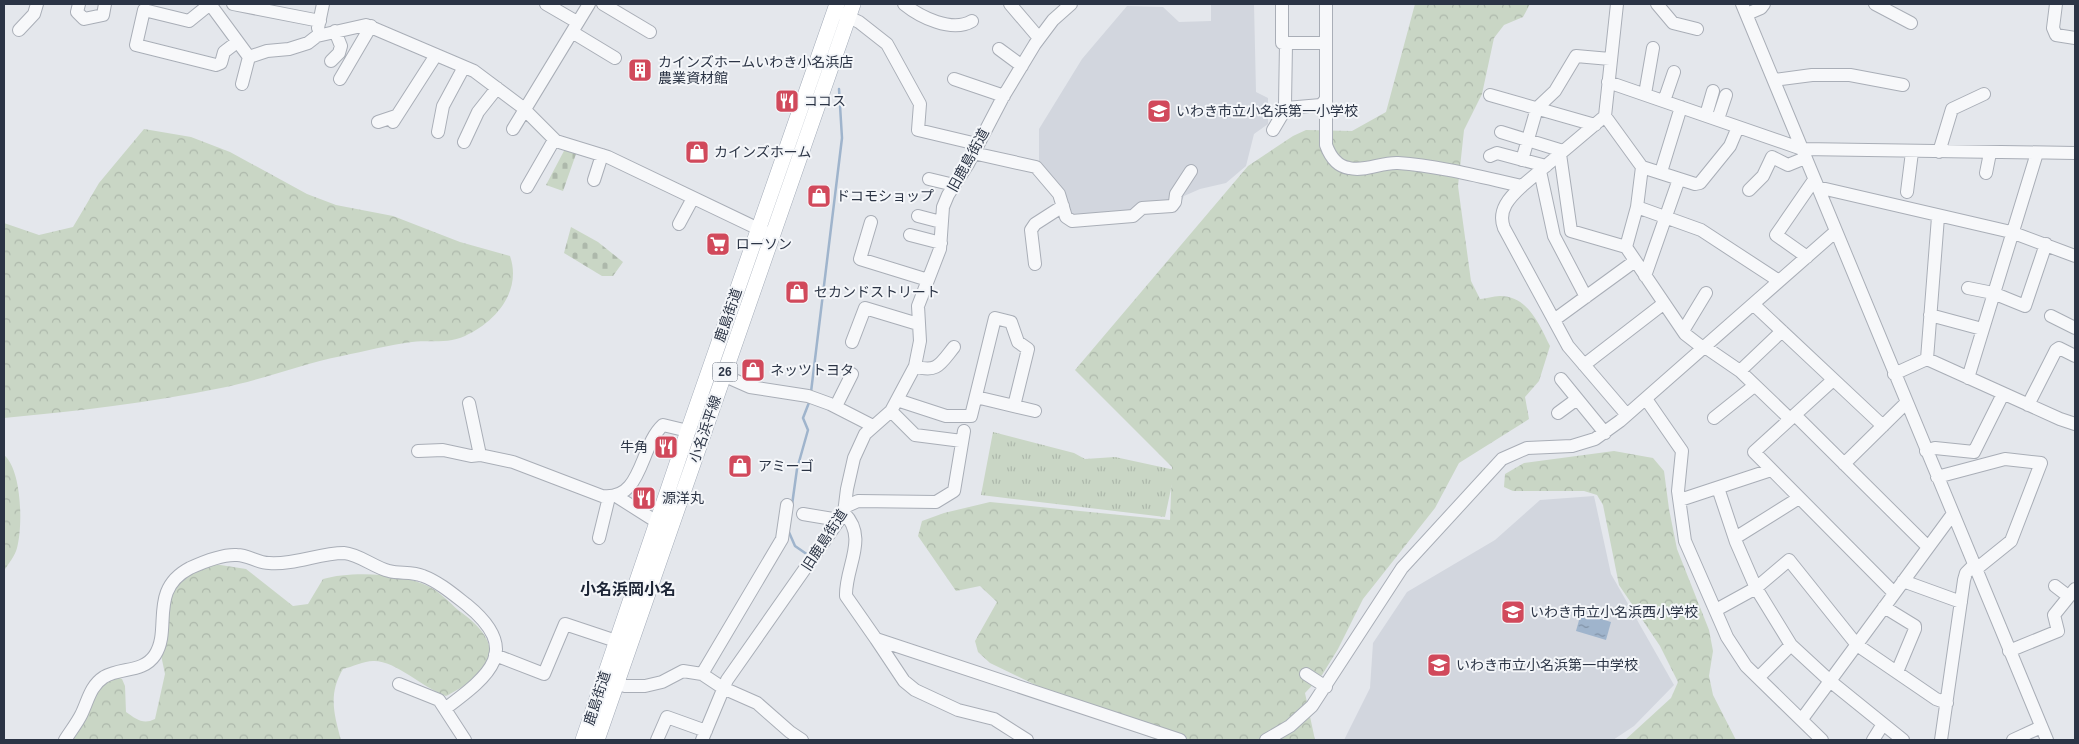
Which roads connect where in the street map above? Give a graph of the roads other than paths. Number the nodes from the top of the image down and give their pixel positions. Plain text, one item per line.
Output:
1 (37, 4) edge
2 (78, 4) edge
3 (106, 4) edge
4 (233, 4) edge
5 (323, 4) edge
6 (546, 4) edge
7 (589, 4) edge
8 (603, 4) edge
9 (904, 4) edge
10 (1010, 4) edge
11 (1070, 4) edge
12 (1282, 4) edge
13 (1326, 4) edge
14 (1616, 4) edge
15 (1657, 4) edge
16 (1764, 4) edge
17 (1876, 4) edge
18 (2056, 4) edge
19 (843, 9) edge
20 (1745, 9) edge
21 (320, 21) junction
22 (972, 21) dead end
23 (1911, 23) dead end
24 (371, 26) junction
25 (574, 27) junction
26 (19, 30) dead end
27 (1696, 30) dead end
28 (335, 31) junction
29 (650, 32) dead end
30 (317, 36) junction
31 (1039, 38) junction
32 (2075, 38) edge
33 (237, 42) junction
34 (1286, 44) junction
35 (1326, 44) junction
36 (1653, 48) dead end
37 (1000, 49) dead end
38 (436, 54) junction
39 (249, 57) junction
40 (615, 58) dead end
41 (1610, 59) junction
42 (331, 61) dead end
43 (1022, 66) junction
44 (464, 67) junction
45 (1674, 72) dead end
46 (340, 79) dead end
47 (954, 79) dead end
48 (1774, 80) junction
49 (1608, 82) junction
50 (242, 84) dead end
51 (1903, 85) dead end
52 (496, 88) junction
53 (1714, 91) dead end
54 (1645, 94) junction
55 (1984, 94) dead end
56 (1490, 95) dead end
57 (1726, 95) dead end
58 (1004, 96) junction
59 (1326, 99) junction
60 (1664, 101) junction
61 (1681, 107) junction
62 (1286, 108) junction
63 (1537, 108) junction
64 (525, 110) junction
65 (1605, 116) junction
66 (1712, 117) junction
67 (378, 122) dead end
68 (1595, 125) junction
69 (1738, 127) junction
70 (512, 129) dead end
71 (1273, 130) dead end
72 (438, 132) dead end
73 (1501, 132) dead end
74 (554, 140) junction
75 (1528, 140) junction
76 (464, 142) dead end
77 (975, 149) junction
78 (1562, 152) junction
79 (1912, 152) junction
80 (1940, 152) junction
81 (1990, 153) junction
82 (2037, 153) junction
83 (2075, 153) edge
84 (1803, 154) junction
85 (602, 155) junction
86 (1490, 156) dead end
87 (1522, 160) junction
88 (1642, 167) junction
89 (1543, 169) junction
90 (1191, 171) dead end
91 (1661, 172) junction
92 (1986, 173) dead end
93 (929, 178) dead end
94 (1679, 179) junction
95 (594, 180) dead end
96 (1816, 184) junction
97 (954, 185) junction
98 (527, 186) dead end
99 (1522, 186) junction
100 (1749, 190) dead end
101 (1906, 192) dead end
102 (693, 198) junction
103 (1063, 206) junction
104 (1636, 206) junction
105 (918, 216) dead end
106 (1665, 217) junction
107 (1938, 217) junction
108 (871, 222) dead end
109 (941, 222) junction
110 (679, 224) dead end
111 (765, 232) junction
112 (1835, 232) junction
113 (2011, 232) junction
114 (910, 235) dead end
115 (941, 243) junction
116 (2046, 244) junction
117 (1626, 247) junction
118 (2075, 254) edge
119 (1807, 257) junction
120 (1635, 261) junction
121 (1035, 264) dead end
122 (1645, 276) junction
123 (928, 280) junction
124 (1780, 281) junction
125 (1968, 288) dead end
126 (1706, 292) dead end
127 (1993, 293) junction
128 (1586, 297) junction
129 (1663, 304) junction
130 (1753, 304) junction
131 (1930, 315) junction
132 (2051, 316) dead end
133 (1554, 320) junction
134 (918, 324) junction
135 (2075, 328) edge
136 (1982, 329) junction
137 (1683, 331) junction
138 (1782, 331) junction
139 (852, 342) dead end
140 (954, 347) dead end
141 (1704, 348) junction
142 (2075, 356) edge
143 (1927, 359) junction
144 (1584, 365) junction
145 (915, 366) junction
146 (710, 368) junction
147 (1740, 371) junction
148 (852, 374) dead end
149 (1894, 374) junction
150 (724, 376) junction
151 (1968, 378) junction
152 (1560, 379) dead end
153 (1833, 380) junction
154 (1754, 386) junction
155 (2003, 394) junction
156 (976, 397) junction
157 (1577, 399) junction
158 (1646, 399) junction
159 (469, 403) dead end
160 (1906, 403) junction
161 (2028, 404) junction
162 (836, 406) junction
163 (894, 406) junction
164 (1014, 406) junction
165 (1035, 411) dead end
166 (1558, 413) dead end
167 (1627, 415) junction
168 (1792, 417) junction
169 (1714, 418) dead end
170 (2075, 424) edge
171 (873, 426) junction
172 (1883, 426) junction
173 (688, 431) junction
174 (1605, 433) junction
175 (418, 451) dead end
176 (1926, 451) junction
177 (480, 456) junction
178 (1844, 464) junction
179 (1771, 470) junction
180 (1937, 478) junction
181 (1718, 488) junction
182 (612, 497) junction
183 (1799, 498) junction
184 (1680, 500) junction
185 (787, 505) dead end
186 (843, 513) junction
187 (803, 514) dead end
188 (1952, 515) junction
189 (664, 524) junction
190 (598, 538) dead end
191 (1735, 538) junction
192 (1928, 546) junction
193 (1974, 568) junction
194 (1902, 581) junction
195 (2056, 586) dead end
196 (1756, 588) junction
197 (2072, 592) edge
198 (1894, 593) junction
199 (1962, 602) junction
200 (1884, 607) junction
201 (1716, 610) junction
202 (876, 639) junction
203 (616, 641) junction
204 (1791, 645) junction
205 (1857, 645) junction
206 (2009, 651) junction
207 (495, 655) junction
208 (1897, 672) junction
209 (702, 674) junction
210 (1306, 674) dead end
211 (1758, 677) junction
212 (609, 682) junction
213 (1830, 682) junction
214 (399, 684) dead end
215 (1326, 687) junction
216 (723, 688) junction
217 (1948, 703) junction
218 (446, 708) junction
219 (1802, 719) junction
220 (1883, 724) junction
221 (2041, 727) junction
222 (704, 736) edge
223 (65, 740) edge
224 (465, 740) edge
225 (583, 740) edge
226 (597, 740) edge
227 (657, 740) edge
228 (802, 740) edge
229 (1027, 740) edge
230 (1180, 740) edge
231 (1266, 740) edge
232 (1822, 740) edge
233 (1873, 740) edge
234 (1903, 740) edge
235 (1941, 740) edge
236 (2013, 740) edge
237 (2047, 740) edge

1 - 26 street
2 - 3 street
4 - 21 street
5 - 21 street
6 - 25 street
7 - 25 street
8 - 29 street
9 - 22 street
10 - 31 street
11 - 31 street, 旧鹿島街道
12 - 34 street
13 - 35 street
14 - 41 street
15 - 27 street
16 - 20 street
17 - 23 street
18 - 32 street
19 - 77 street
19 - 111 main road, 鹿島街道 / 26
20 - 48 street
21 - 30 street
24 - 28 street
24 - 38 street
24 - 46 street
25 - 40 street
25 - 64 street
28 - 30 street
28 - 42 street
30 - 39 street
31 - 43 street, 旧鹿島街道
33 - 33 street
33 - 39 street
34 - 35 street
34 - 62 street
35 - 59 street
36 - 54 street
37 - 43 street
38 - 44 street
38 - 67 street
39 - 50 street
41 - 49 street
41 - 63 street
43 - 58 street, 旧鹿島街道
44 - 52 street
44 - 72 street
45 - 60 street
47 - 58 street
48 - 51 street
48 - 84 street
49 - 54 street
49 - 65 street
52 - 64 street
52 - 76 street
53 - 66 street
54 - 60 street
55 - 80 street
56 - 63 street
57 - 66 street
58 - 77 street, 旧鹿島街道
59 - 62 street
59 - 99 street
60 - 61 street
61 - 66 street
61 - 91 street
62 - 71 street
63 - 68 street
63 - 75 street
64 - 70 street
64 - 74 street
65 - 68 street
65 - 88 street
66 - 69 street
68 - 78 street
69 - 84 street
69 - 94 street
73 - 75 street
74 - 85 street
74 - 98 street
75 - 78 street
75 - 87 street
77 - 97 street, 旧鹿島街道
77 - 103 street
78 - 89 street
78 - 117 street
79 - 80 street
79 - 84 street
79 - 101 street
80 - 81 street
81 - 82 street
81 - 92 street
82 - 83 street
82 - 113 street
84 - 96 street
84 - 100 street
85 - 95 street
85 - 102 street
86 - 87 street
87 - 89 street
88 - 91 street
88 - 104 street
89 - 99 street
89 - 128 street
90 - 103 street
91 - 94 street
93 - 97 street
94 - 106 street
96 - 107 street
96 - 112 street
96 - 119 street
97 - 109 street, 旧鹿島街道
99 - 133 street
102 - 110 street
102 - 111 street
103 - 121 street
104 - 106 street
104 - 117 street
105 - 109 street
106 - 122 street
106 - 124 street
107 - 113 street
107 - 131 street
108 - 123 street
109 - 115 street, 旧鹿島街道
111 - 146 main road, 鹿島街道 / 26
111 - 150 main road, 小名浜平線 / 26
112 - 119 street
112 - 149 street
113 - 116 street
113 - 127 street
114 - 115 street
115 - 123 street, 旧鹿島街道
116 - 118 street
116 - 127 street
117 - 120 street
119 - 124 street
120 - 122 street
120 - 128 street
122 - 129 street
123 - 134 street, 旧鹿島街道
124 - 130 street
125 - 127 street
126 - 137 street
127 - 136 street
128 - 133 street
129 - 137 street
129 - 144 street
130 - 138 street
130 - 141 street
131 - 136 street
131 - 143 street
132 - 135 street
133 - 144 street
134 - 139 street
134 - 145 street, 旧鹿島街道
136 - 151 street
137 - 141 street
138 - 147 street
138 - 153 street
140 - 145 street
141 - 147 street
141 - 158 street
142 - 161 street
143 - 149 street
143 - 151 street
144 - 167 street
145 - 163 street, 旧鹿島街道
146 - 150 street
146 - 173 main road, 鹿島街道 / 26
147 - 154 street
148 - 162 street
149 - 160 street
150 - 162 street
150 - 189 main road, 小名浜平線 / 26
151 - 155 street
152 - 157 street
153 - 168 street
153 - 172 street
154 - 168 street
154 - 169 street
155 - 161 street
155 - 176 street
156 - 163 street
156 - 164 street
156 - 164 street
157 - 166 street
157 - 174 street
158 - 167 street
158 - 184 street
159 - 177 street
160 - 172 street
160 - 176 street
161 - 170 street
162 - 171 street
163 - 171 street, 旧鹿島街道
163 - 186 street
164 - 165 street
167 - 174 street
168 - 178 street
168 - 179 street
171 - 186 street, 旧鹿島街道
172 - 178 street
173 - 182 street
173 - 189 main road, 鹿島街道 / 26
174 - 215 street
175 - 177 street
176 - 180 street
177 - 182 street
178 - 192 street
179 - 181 street
179 - 183 street
180 - 188 street
180 - 193 street
181 - 184 street
181 - 191 street
182 - 189 street
182 - 190 street
183 - 191 street
183 - 198 street
184 - 201 street
185 - 209 street
186 - 187 street
186 - 202 street
186 - 216 street, 旧鹿島街道
188 - 192 street
188 - 193 street
189 - 203 main road, 鹿島街道 / 26
189 - 212 main road, 小名浜平線 / 26
191 - 196 street
192 - 194 street
193 - 199 street
193 - 206 street
194 - 198 street
194 - 199 street
195 - 197 street
196 - 201 street
196 - 204 street
196 - 205 street
197 - 206 street
198 - 200 street
199 - 217 street
200 - 205 street
200 - 208 street
201 - 211 street
202 - 229 street
202 - 230 street
203 - 207 street
203 - 212 main road, 鹿島街道 / 26
204 - 211 street
204 - 213 street
205 - 208 street
205 - 213 street
206 - 221 street
207 - 218 street
207 - 223 street
208 - 217 street
209 - 212 street
209 - 216 street
210 - 215 street
211 - 219 street
212 - 225 main road, 鹿島街道 / 26
212 - 226 main road, 小名浜平線 / 26
213 - 219 street
213 - 220 street
214 - 218 street
215 - 231 street
216 - 222 street, 旧鹿島街道
216 - 228 street
217 - 235 street
218 - 224 street
219 - 232 street
220 - 233 street
220 - 234 street
221 - 236 street
221 - 237 street
222 - 227 street

